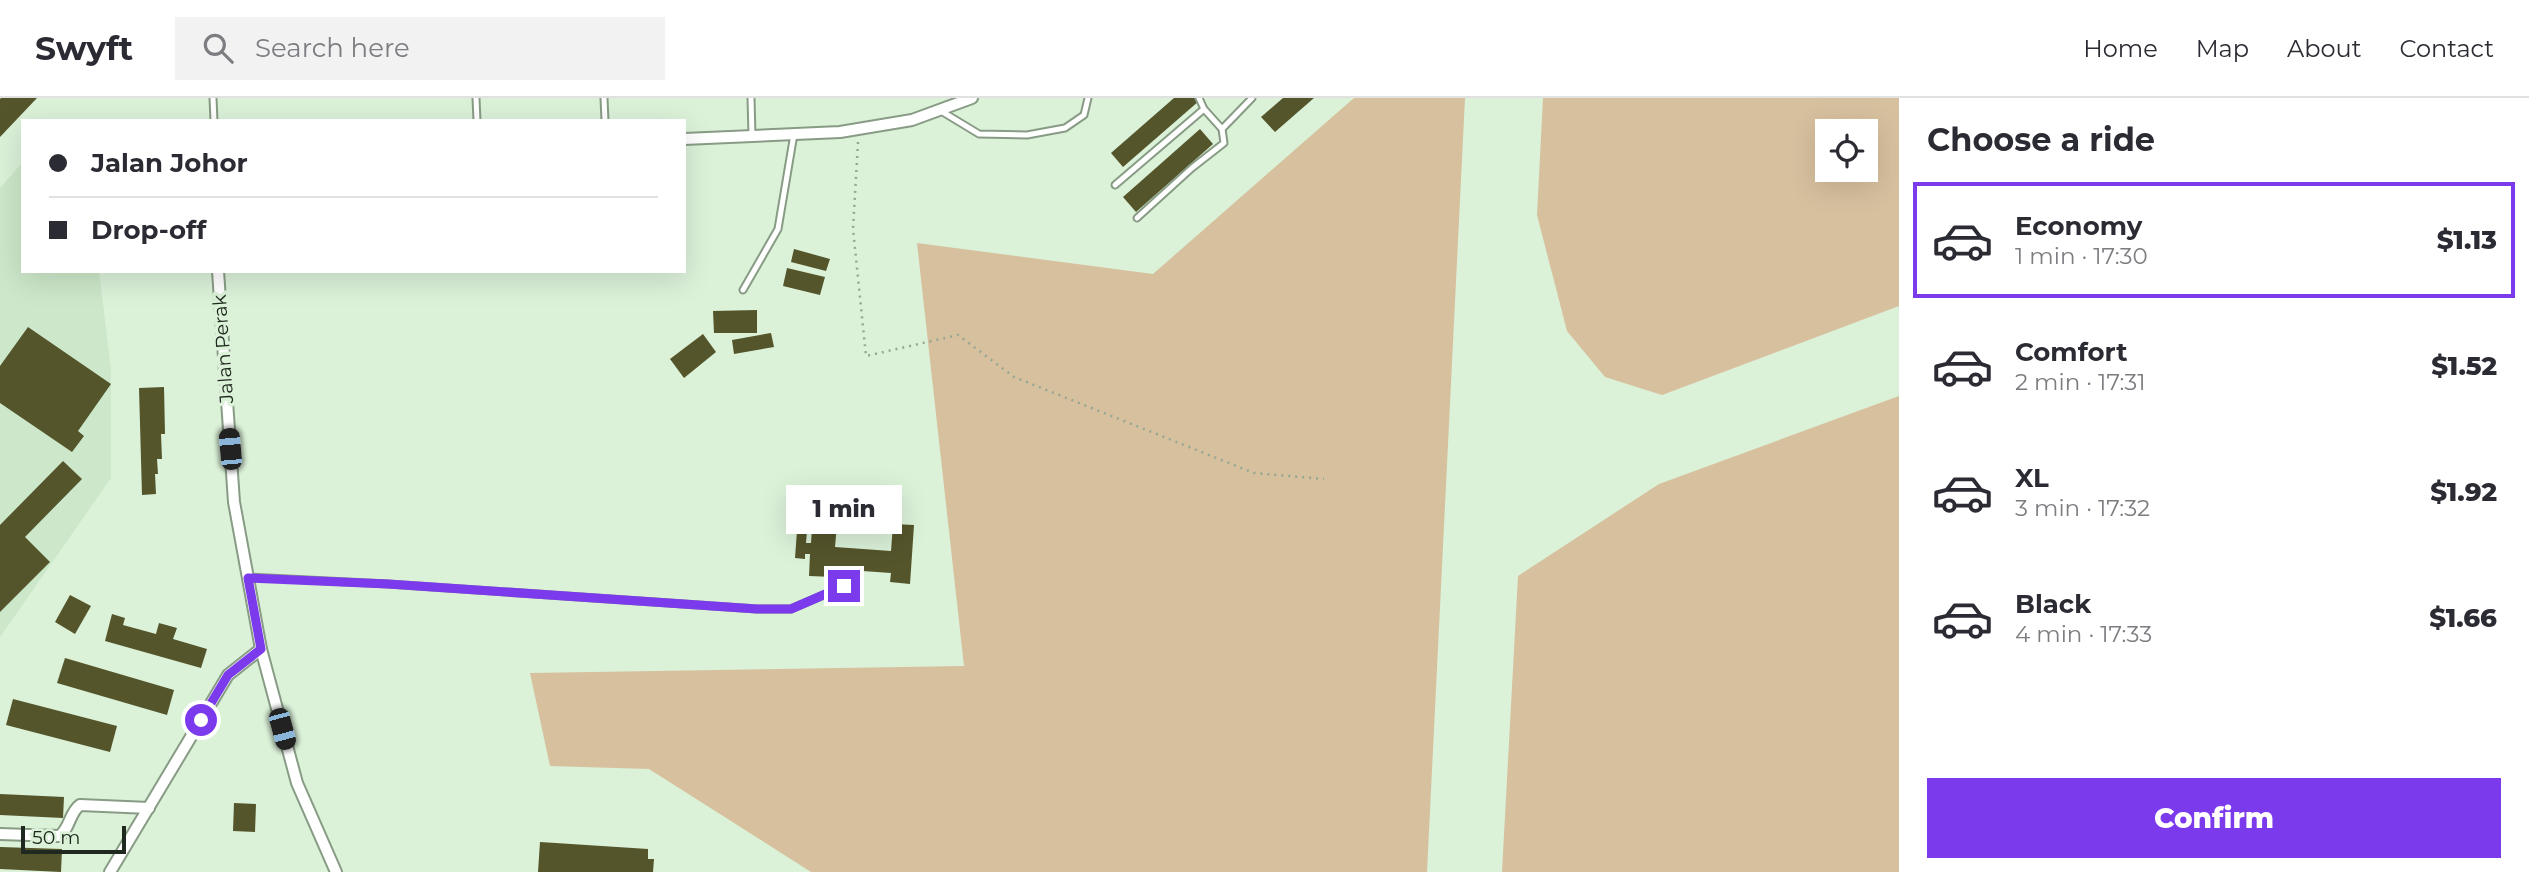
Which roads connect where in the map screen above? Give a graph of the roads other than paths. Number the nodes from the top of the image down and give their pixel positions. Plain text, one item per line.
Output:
1 (213, 98) edge
2 (476, 98) edge
3 (604, 98) edge
4 (751, 98) edge
5 (972, 98) edge
6 (1088, 98) edge
7 (1199, 98) edge
8 (1252, 98) edge
9 (1204, 109) junction
10 (939, 110) junction
11 (214, 119) edge
12 (477, 119) edge
13 (605, 119) edge
14 (1222, 129) junction
15 (794, 134) junction
16 (752, 136) junction
17 (686, 139) edge
18 (1115, 185) dead end
19 (1137, 218) dead end
20 (218, 273) edge
21 (743, 290) dead end
22 (248, 578) junction
23 (844, 586) dead end
24 (261, 649) junction
25 (149, 808) junction
26 (0, 834) edge
27 (110, 872) edge
28 (336, 872) edge

1 - 11 lane
2 - 12 lane
3 - 13 lane
4 - 16 lane
5 - 10 street
6 - 10 lane
7 - 9 lane
8 - 14 lane
9 - 14 lane
9 - 18 lane
10 - 15 street
14 - 19 lane
15 - 16 street
15 - 21 lane
16 - 17 street
20 - 22 street, Jalan Perak
22 - 23 lane
22 - 24 street, Jalan Perak
24 - 25 street
24 - 28 street, Jalan Perak
25 - 26 street
25 - 27 street

